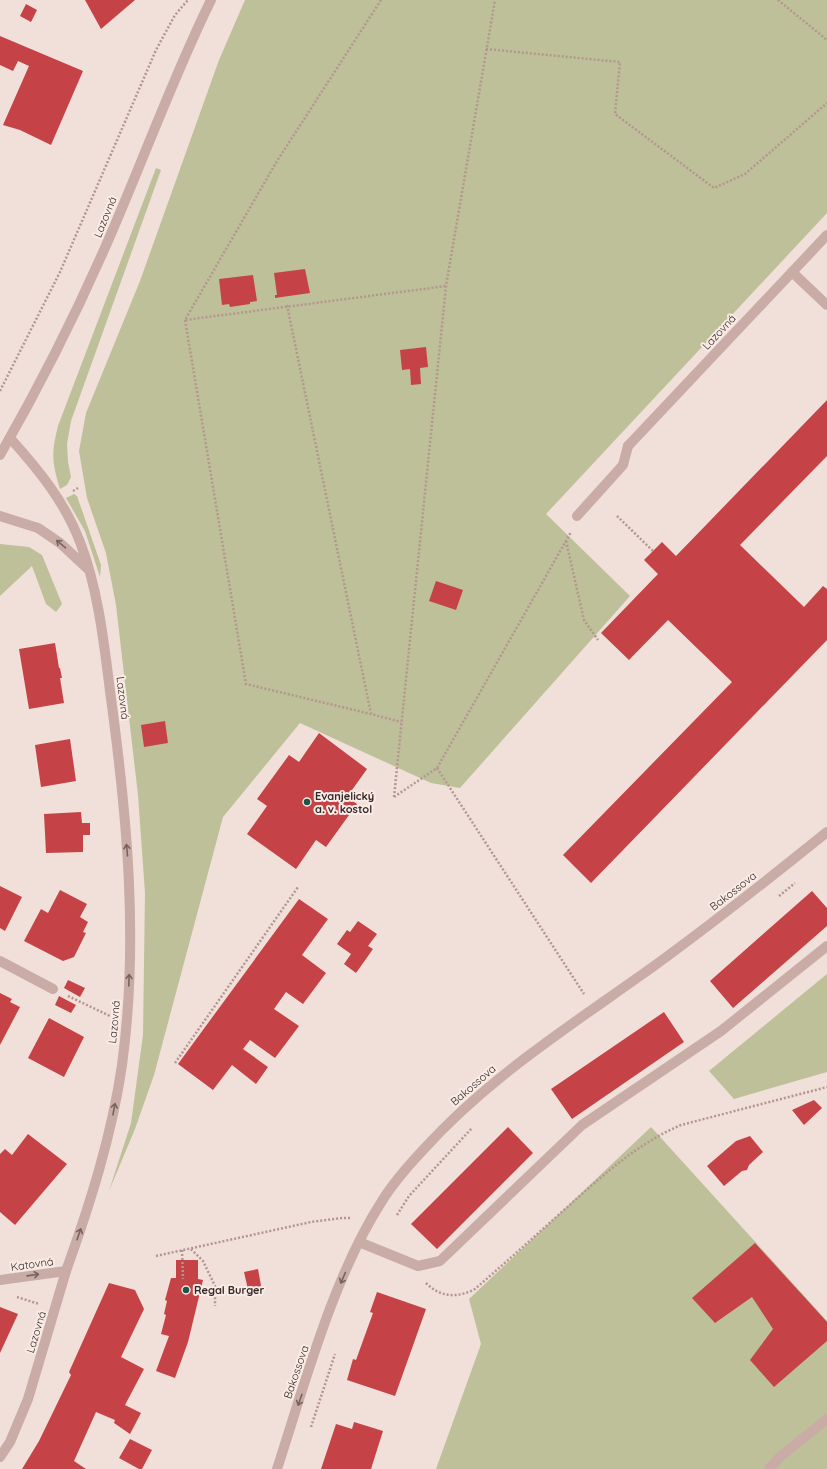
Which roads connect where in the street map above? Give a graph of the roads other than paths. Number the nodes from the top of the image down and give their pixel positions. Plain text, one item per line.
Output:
1 (211, 0) edge
2 (827, 235) edge
3 (792, 272) junction
4 (827, 305) edge
5 (10, 438) junction
6 (0, 455) edge
7 (0, 516) edge
8 (577, 516) road end
9 (89, 571) junction
10 (827, 832) edge
11 (827, 946) edge
12 (0, 961) edge
13 (53, 989) road end
14 (359, 1242) junction
15 (66, 1271) junction
16 (0, 1280) edge
17 (827, 1419) edge
18 (0, 1457) edge
19 (276, 1469) edge
20 (769, 1469) edge

1 - 5 street, Lazovná
2 - 3 street, Lazovná
3 - 4 street
3 - 8 street, Lazovná
5 - 6 street, Lazovná
5 - 9 street, Lazovná
9 -> 7 street
15 -> 9 street, Lazovná
10 - 14 street, Bakossova
11 - 14 street
12 - 13 street
14 -> 19 street, Bakossova
16 -> 15 street, Katovná
15 - 18 street, Lazovná
17 - 20 street

